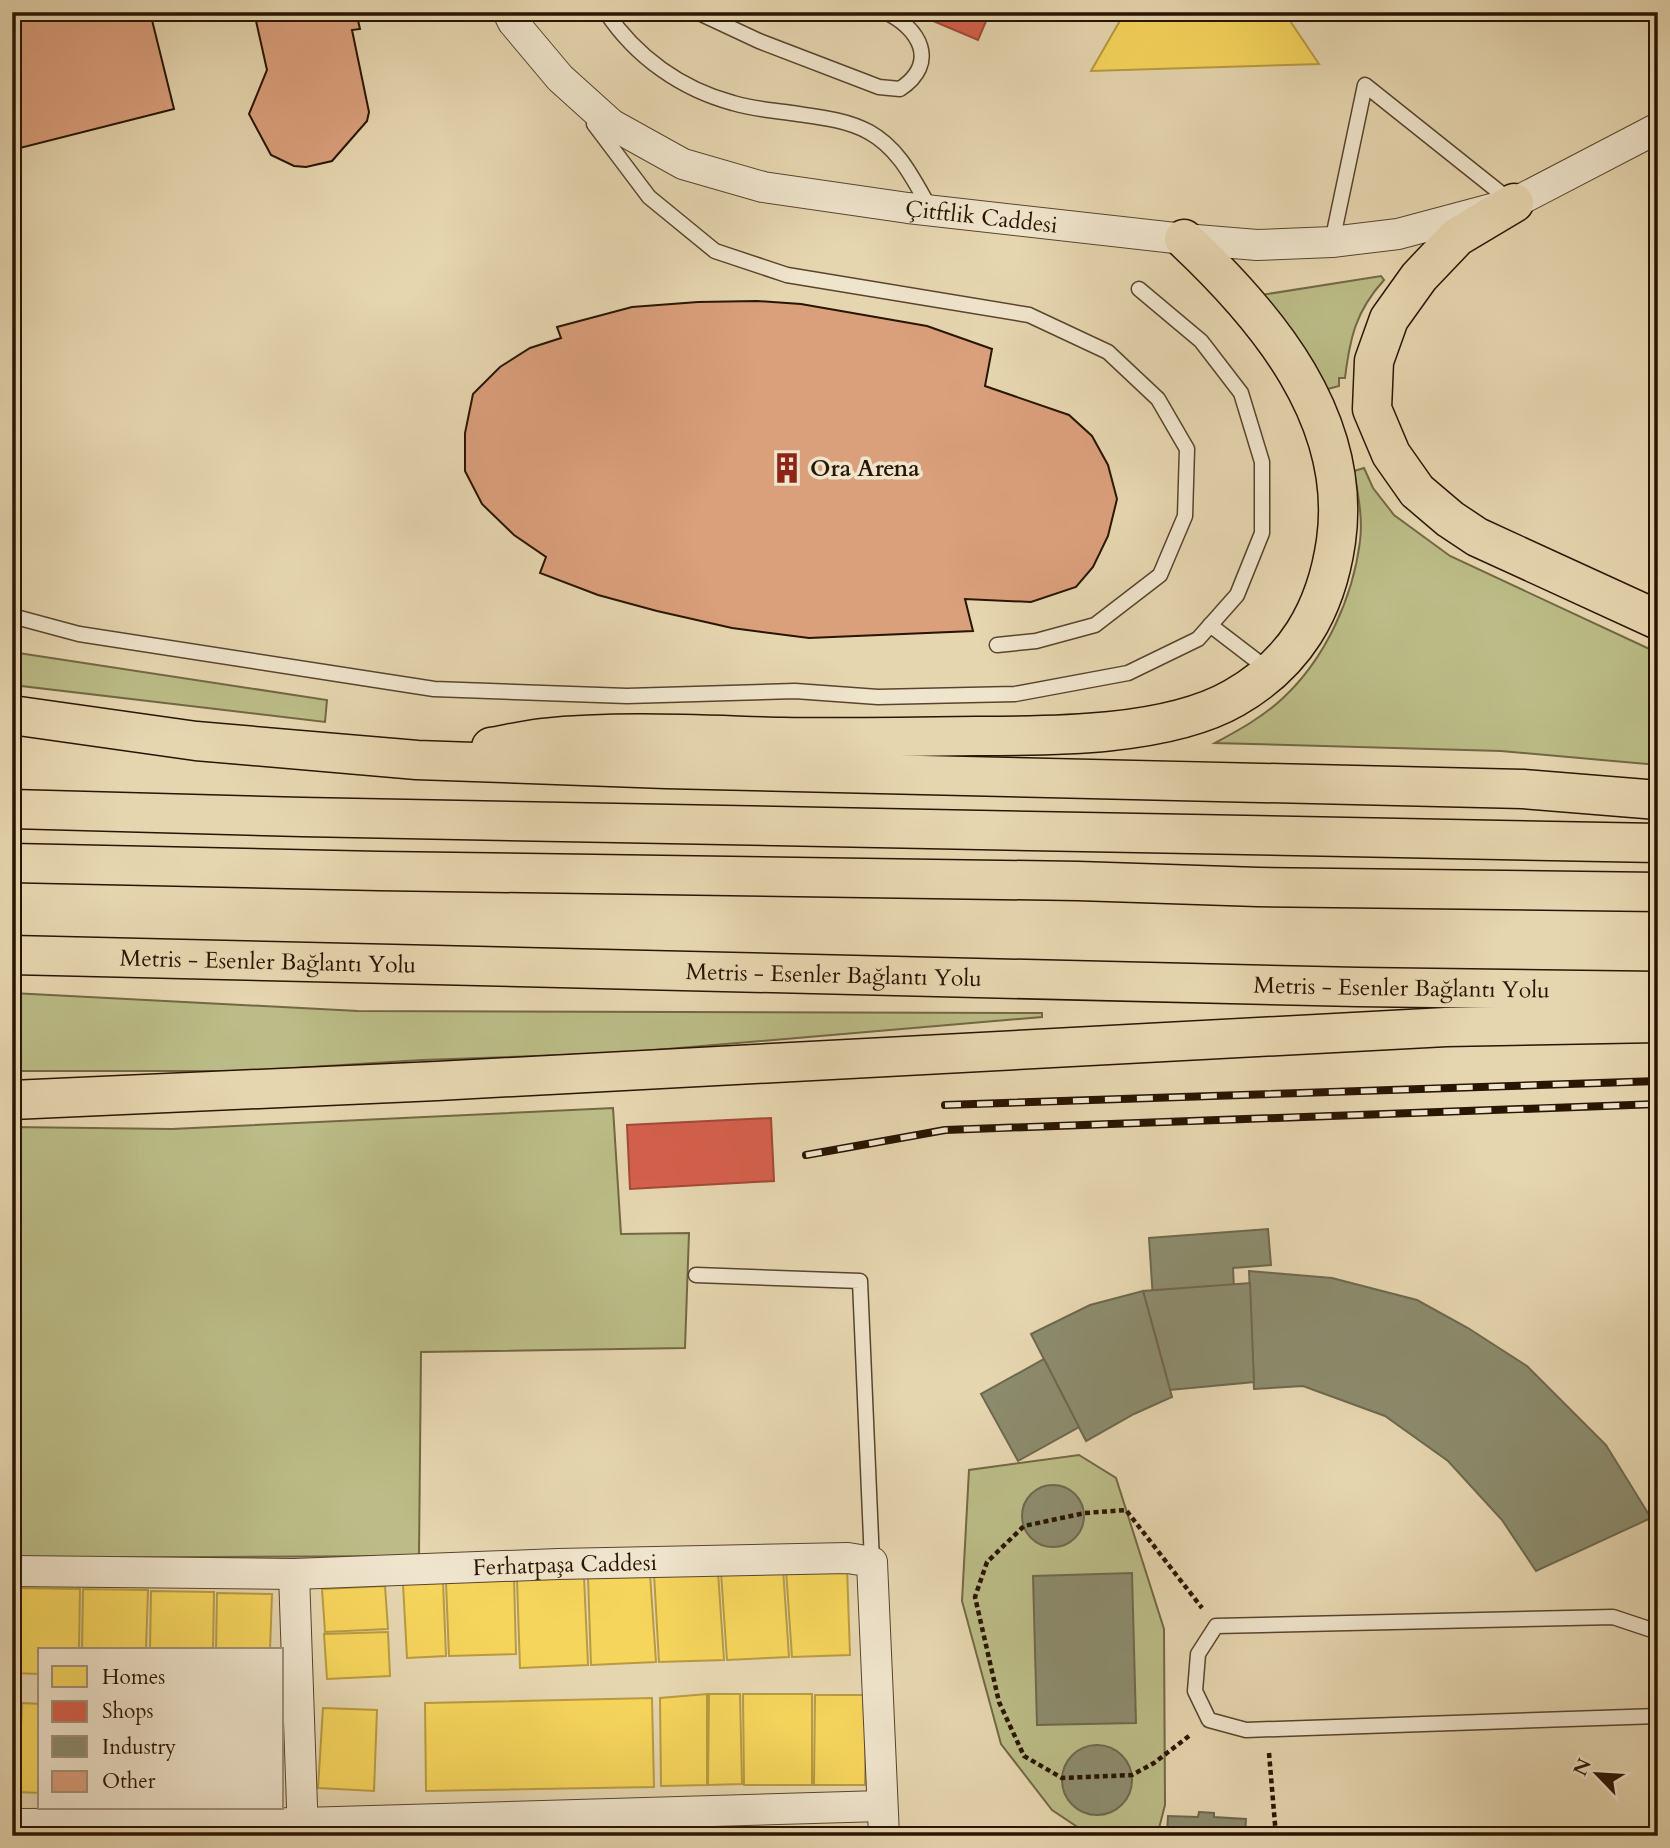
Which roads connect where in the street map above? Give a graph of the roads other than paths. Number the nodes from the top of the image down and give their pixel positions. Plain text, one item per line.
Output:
1 (508, 12) edge
2 (606, 12) edge
3 (697, 12) edge
4 (885, 12) edge
5 (560, 79) junction
6 (1658, 128) edge
7 (1514, 203) junction
8 (932, 210) junction
9 (1184, 239) junction
10 (1332, 242) junction
11 (1139, 289) dead end
12 (12, 616) edge
13 (1658, 620) edge
14 (1210, 625) junction
15 (997, 645) dead end
16 (1272, 673) junction
17 (12, 715) edge
18 (417, 761) junction
19 (1658, 800) edge
20 (12, 809) edge
21 (1658, 843) edge
22 (12, 863) edge
23 (1658, 892) edge
24 (12, 955) edge
25 (1658, 991) edge
26 (1658, 1023) edge
27 (12, 1100) edge
28 (696, 1275) dead end
29 (872, 1562) junction
30 (12, 1571) edge
31 (294, 1574) junction
32 (1658, 1632) edge
33 (1658, 1716) edge
34 (882, 1806) junction
35 (12, 1824) edge
36 (303, 1829) edge
37 (884, 1836) edge

1 - 5 street, Çitftlik Caddesi
2 - 8 lane
3 - 4 lane
5 - 8 street, Çitftlik Caddesi
5 - 15 lane
6 - 7 street, Çitftlik Caddesi
7 - 10 street, Çitftlik Caddesi
7 - 10 lane
7 - 13 highway
8 - 9 street, Çitftlik Caddesi
9 - 10 street, Çitftlik Caddesi
9 - 16 highway
11 - 14 lane
12 - 14 lane
14 - 16 lane
16 - 18 highway
17 - 18 highway
18 - 19 highway
20 - 21 highway
22 - 23 highway
24 - 25 highway, Metris - Esenler Bağlantı Yolu
26 - 27 highway
28 - 29 lane
29 - 31 street, Ferhatpaşa Caddesi
29 - 34 street
30 - 31 street, Ferhatpaşa Caddesi
31 - 36 street
32 - 33 lane
34 - 36 street
34 - 37 street
35 - 36 street

